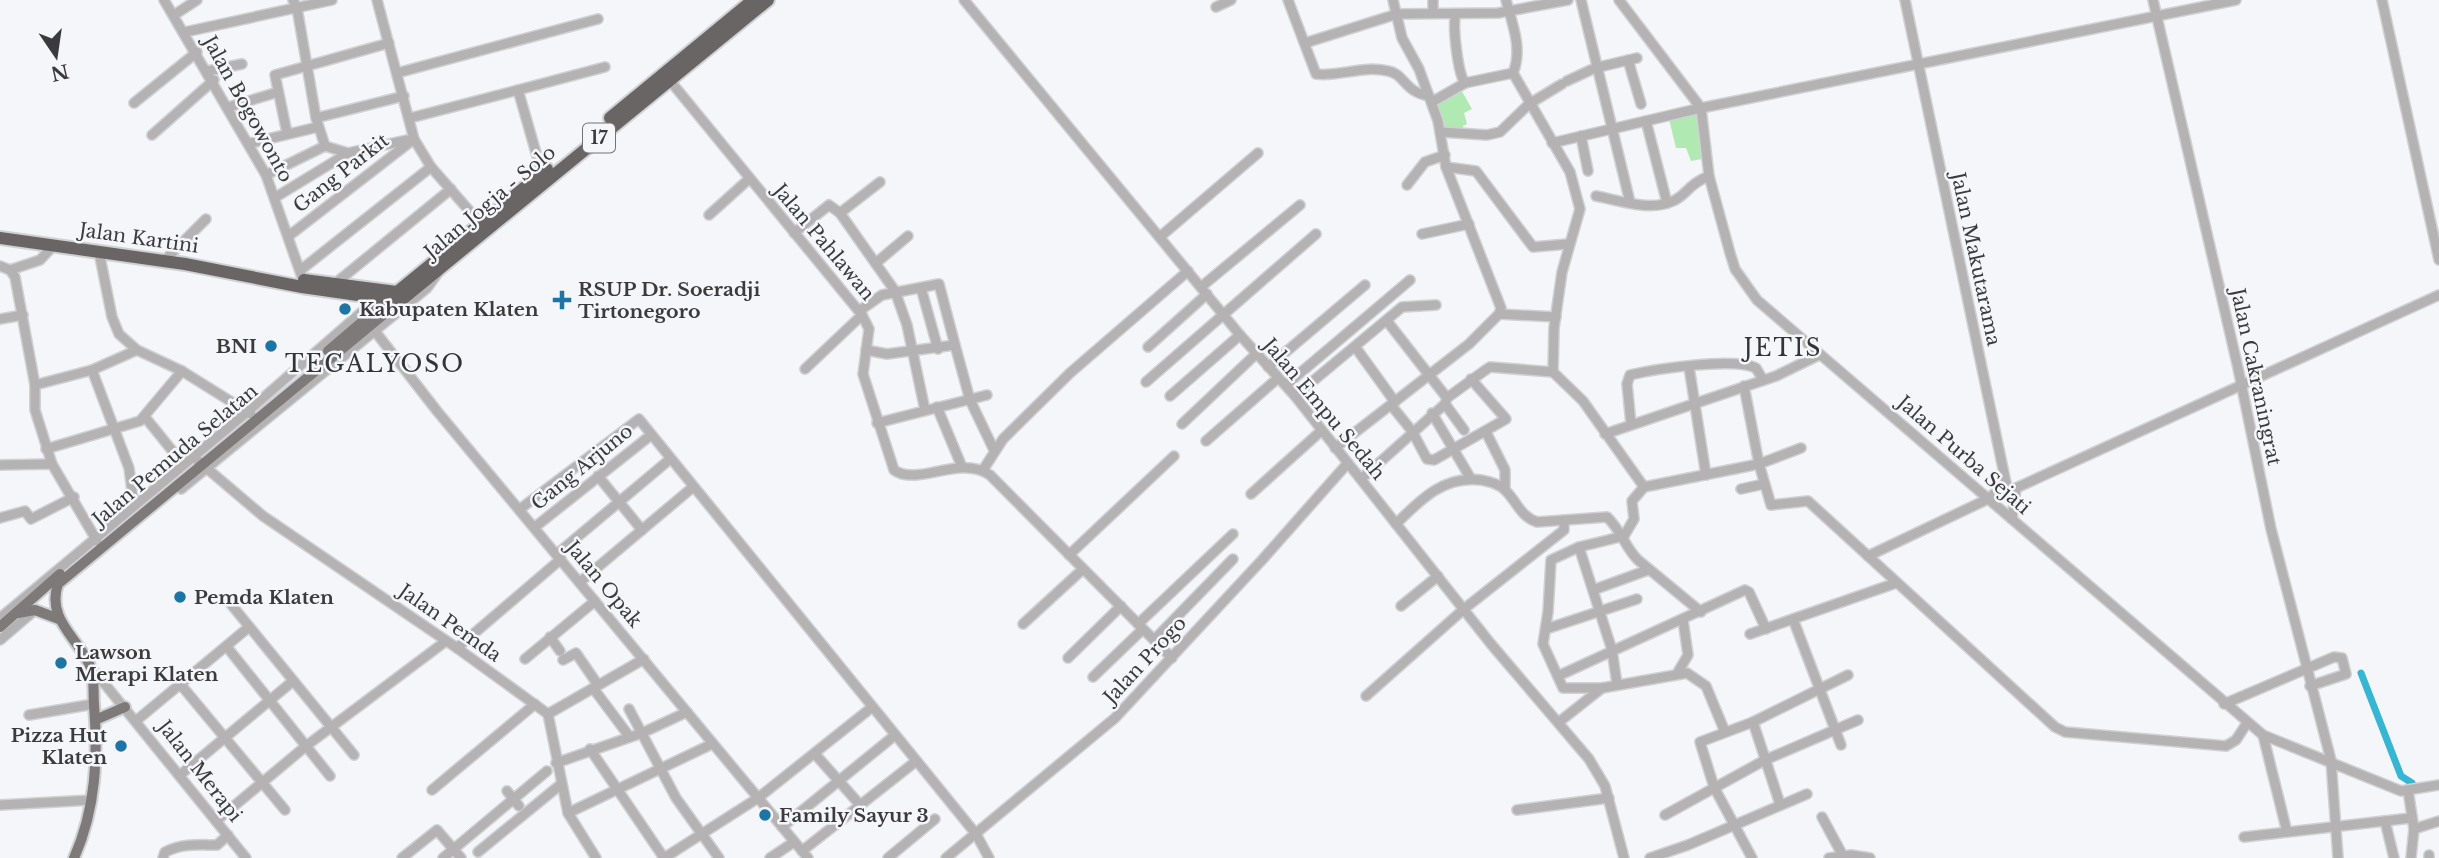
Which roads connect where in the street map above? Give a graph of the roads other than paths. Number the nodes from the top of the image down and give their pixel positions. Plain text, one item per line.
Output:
1 (164, 0) edge
2 (197, 0) edge
3 (332, 0) edge
4 (377, 0) edge
5 (753, 0) edge
6 (768, 0) edge
7 (964, 0) edge
8 (1231, 0) edge
9 (1288, 0) edge
10 (1393, 0) edge
11 (1433, 0) edge
12 (1506, 0) edge
13 (1568, 0) edge
14 (1581, 0) edge
15 (1619, 0) edge
16 (1905, 0) edge
17 (2152, 0) edge
18 (2236, 0) edge
19 (2382, 0) edge
20 (295, 4) edge
21 (1216, 7) dead end
22 (1433, 11) junction
23 (1504, 12) junction
24 (1397, 14) junction
25 (1456, 14) junction
26 (174, 15) junction
27 (2155, 16) junction
28 (598, 19) dead end
29 (185, 32) junction
30 (389, 43) junction
31 (1305, 43) junction
32 (197, 52) junction
33 (242, 64) dead end
34 (307, 66) junction
35 (1917, 66) junction
36 (605, 67) dead end
37 (1595, 68) junction
38 (208, 71) junction
39 (397, 73) junction
40 (1513, 73) junction
41 (668, 77) junction
42 (214, 80) junction
43 (1465, 83) junction
44 (518, 90) junction
45 (278, 92) junction
46 (404, 96) junction
47 (1430, 99) junction
48 (134, 103) dead end
49 (1529, 104) junction
50 (1641, 104) dead end
51 (229, 107) junction
52 (1701, 108) junction
53 (410, 118) junction
54 (1646, 121) junction
55 (317, 123) junction
56 (1613, 129) junction
57 (1441, 132) junction
58 (287, 133) junction
59 (152, 135) dead end
60 (1581, 136) junction
61 (413, 139) junction
62 (1556, 142) junction
63 (250, 144) junction
64 (325, 146) junction
65 (348, 153) junction
66 (1258, 153) dead end
67 (1445, 155) junction
68 (430, 167) junction
69 (1446, 167) junction
70 (1588, 171) dead end
71 (266, 175) junction
72 (1709, 176) junction
73 (544, 177) junction
74 (749, 179) junction
75 (880, 182) dead end
76 (1407, 185) dead end
77 (451, 189) junction
78 (1596, 196) dead end
79 (276, 197) junction
80 (1630, 202) junction
81 (1667, 203) junction
82 (1300, 205) dead end
83 (840, 213) junction
84 (709, 215) dead end
85 (206, 219) dead end
86 (480, 223) junction
87 (1469, 224) junction
88 (794, 233) junction
89 (1316, 234) dead end
90 (1422, 234) dead end
91 (290, 235) junction
92 (908, 236) dead end
93 (1161, 236) junction
94 (0, 238) edge
95 (1568, 244) junction
96 (54, 245) junction
97 (99, 252) junction
98 (165, 260) junction
99 (2439, 260) edge
100 (876, 263) junction
101 (0, 266) edge
102 (441, 269) junction
103 (10, 270) junction
104 (1188, 271) junction
105 (302, 274) junction
106 (272, 279) junction
107 (1410, 279) dead end
108 (337, 282) junction
109 (1365, 285) dead end
110 (1402, 286) junction
111 (921, 288) junction
112 (895, 291) junction
113 (1204, 291) junction
114 (392, 295) junction
115 (2439, 295) edge
116 (1412, 299) dead end
117 (1436, 305) dead end
118 (861, 313) junction
119 (1223, 314) junction
120 (1499, 314) junction
121 (23, 315) junction
122 (1556, 317) junction
123 (0, 319) edge
124 (1387, 321) junction
125 (370, 325) junction
126 (1240, 335) junction
127 (955, 345) junction
128 (1148, 347) dead end
129 (1356, 348) junction
130 (938, 349) junction
131 (137, 350) junction
132 (866, 350) junction
133 (913, 352) junction
134 (1256, 354) junction
135 (1819, 355) junction
136 (1268, 367) junction
137 (1689, 367) junction
138 (805, 369) dead end
139 (92, 370) junction
140 (181, 371) junction
141 (1553, 372) junction
142 (1427, 376) junction
143 (301, 378) junction
144 (1471, 379) junction
145 (1763, 380) junction
146 (1146, 382) dead end
147 (1282, 382) junction
148 (2241, 383) junction
149 (35, 385) junction
150 (1744, 386) junction
151 (987, 395) dead end
152 (1170, 396) dead end
153 (1295, 396) junction
154 (970, 400) junction
155 (1446, 401) junction
156 (1695, 402) junction
157 (1393, 403) junction
158 (937, 407) junction
159 (925, 410) junction
160 (1432, 414) junction
161 (252, 415) junction
162 (145, 417) junction
163 (877, 423) junction
164 (1182, 424) dead end
165 (1632, 424) junction
166 (115, 430) junction
167 (1464, 430) dead end
168 (1321, 431) junction
169 (1412, 431) junction
170 (1486, 432) junction
171 (1605, 434) junction
172 (651, 435) junction
173 (1206, 441) dead end
174 (1335, 448) junction
175 (1801, 448) dead end
176 (46, 449) junction
177 (1454, 449) junction
178 (994, 450) junction
179 (1174, 456) dead end
180 (669, 460) junction
181 (52, 464) junction
182 (202, 464) junction
183 (1347, 464) junction
184 (1759, 464) junction
185 (0, 465) edge
186 (962, 467) junction
187 (983, 470) junction
188 (185, 475) junction
189 (598, 475) junction
190 (1706, 475) junction
191 (1361, 479) junction
192 (1471, 479) junction
193 (2006, 483) junction
194 (1764, 484) junction
195 (693, 487) junction
196 (1644, 487) junction
197 (2016, 488) junction
198 (1505, 489) junction
199 (1741, 489) dead end
200 (1251, 494) dead end
201 (74, 498) junction
202 (1988, 499) junction
203 (618, 501) junction
204 (134, 506) junction
205 (520, 509) junction
206 (0, 518) edge
207 (2012, 519) junction
208 (1564, 522) junction
209 (1396, 524) junction
210 (535, 527) junction
211 (642, 530) junction
212 (1233, 534) dead end
213 (1624, 536) junction
214 (99, 542) junction
215 (1579, 547) junction
216 (1069, 555) junction
217 (559, 556) junction
218 (1868, 556) junction
219 (1233, 559) dead end
220 (1083, 569) junction
221 (1648, 570) junction
222 (1438, 576) junction
223 (580, 582) junction
224 (1896, 583) junction
225 (1593, 590) junction
226 (56, 591) junction
227 (1637, 599) dead end
228 (595, 601) junction
229 (230, 604) dead end
230 (1121, 606) junction
231 (1401, 606) dead end
232 (1464, 609) junction
233 (35, 611) junction
234 (1600, 612) junction
235 (1700, 612) junction
236 (16, 613) junction
237 (0, 618) edge
238 (59, 619) junction
239 (1683, 620) junction
240 (1793, 620) junction
241 (1023, 624) dead end
242 (1141, 626) junction
243 (0, 627) edge
244 (249, 627) junction
245 (1546, 629) junction
246 (1766, 629) junction
247 (1751, 635) dead end
248 (550, 638) junction
249 (0, 640) edge
250 (446, 640) junction
251 (1154, 640) junction
252 (227, 647) junction
253 (457, 648) junction
254 (1612, 650) junction
255 (1068, 658) dead end
256 (1172, 658) junction
257 (525, 659) dead end
258 (644, 659) junction
259 (91, 667) junction
260 (2305, 670) junction
261 (1678, 672) junction
262 (1848, 675) dead end
263 (1558, 676) junction
264 (1093, 677) dead end
265 (293, 681) junction
266 (1618, 684) junction
267 (181, 685) junction
268 (2310, 686) junction
269 (596, 687) junction
270 (1602, 688) junction
271 (1818, 690) junction
272 (1366, 696) dead end
273 (269, 702) junction
274 (94, 704) junction
275 (535, 704) junction
276 (2224, 704) junction
277 (125, 707) junction
278 (871, 708) junction
279 (629, 709) dead end
280 (687, 712) junction
281 (548, 714) junction
282 (29, 715) dead end
283 (95, 720) junction
284 (137, 720) junction
285 (1858, 720) dead end
286 (1559, 722) junction
287 (1752, 722) junction
288 (2247, 723) junction
289 (330, 726) junction
290 (1835, 730) junction
291 (1725, 732) junction
292 (642, 733) junction
293 (2263, 735) junction
294 (629, 736) junction
295 (894, 736) junction
296 (224, 737) junction
297 (712, 744) junction
298 (1841, 745) dead end
299 (306, 746) junction
300 (590, 750) junction
301 (815, 754) junction
302 (354, 755) dead end
303 (1765, 760) junction
304 (2331, 760) junction
305 (915, 762) junction
306 (556, 763) junction
307 (660, 770) junction
308 (547, 771) dead end
309 (180, 775) junction
310 (330, 776) dead end
311 (261, 781) junction
312 (838, 782) junction
313 (560, 785) junction
314 (2439, 785) edge
315 (1714, 787) junction
316 (432, 790) dead end
317 (617, 790) junction
318 (2407, 790) junction
319 (1807, 794) dead end
320 (758, 798) junction
321 (1609, 798) junction
322 (92, 800) junction
323 (1780, 804) junction
324 (0, 805) edge
325 (861, 806) junction
326 (285, 810) dead end
327 (1517, 810) dead end
328 (568, 813) junction
329 (1665, 815) dead end
330 (1822, 817) dead end
331 (2411, 818) junction
332 (934, 819) dead end
333 (216, 821) junction
334 (2385, 821) junction
335 (2439, 821) edge
336 (1735, 823) junction
337 (2338, 825) junction
338 (782, 827) junction
339 (2414, 829) junction
340 (2287, 832) junction
341 (975, 834) junction
342 (228, 835) junction
343 (702, 836) junction
344 (2244, 837) dead end
345 (794, 842) junction
346 (454, 850) junction
347 (478, 852) dead end
348 (805, 855) edge
349 (1843, 856) junction
350 (668, 857) edge
351 (75, 858) edge
352 (163, 858) edge
353 (246, 858) edge
354 (402, 858) edge
355 (443, 858) edge
356 (461, 858) edge
357 (596, 858) edge
358 (719, 858) edge
359 (770, 858) edge
360 (888, 858) edge
361 (946, 858) edge
362 (989, 858) edge
363 (1624, 858) edge
364 (1650, 858) edge
365 (1752, 858) edge
366 (1829, 858) edge
367 (1870, 858) edge
368 (2338, 858) edge
369 (2394, 858) edge
370 (2411, 858) edge

1 - 26 street, Jalan Bogowonto
2 - 26 street
3 - 20 street
4 - 30 street
5 - 41 highway, Jalan Jogja - Solo / 17
6 - 41 highway, Jalan Jogja - Solo / 17
7 - 93 street, Jalan Empu Sedah
8 - 21 street
9 - 31 street
10 - 24 street
11 - 22 street
12 - 23 street
13 - 23 street
14 - 37 street
15 - 52 street
16 - 35 street, Jalan Makutarama
17 - 27 street, Jalan Cakraningrat
18 - 27 street
19 - 99 street
20 - 29 street
20 - 34 street
22 - 24 street
22 - 25 street
23 - 25 street
23 - 40 street
24 - 31 street
24 - 47 street
25 - 43 street
26 - 29 street, Jalan Bogowonto
27 - 35 street
27 - 148 street, Jalan Cakraningrat
28 - 39 street
29 - 32 street, Jalan Bogowonto
30 - 34 street
30 - 39 street
31 - 47 street
32 - 38 street, Jalan Bogowonto
32 - 48 street
33 - 38 street
34 - 45 street
34 - 55 street
35 - 52 street
35 - 193 street, Jalan Makutarama
36 - 44 street
37 - 49 street
37 - 50 street
37 - 56 street
38 - 42 street, Jalan Bogowonto
39 - 46 street
40 - 43 street
40 - 49 street
41 - 73 highway, Jalan Jogja - Solo / 17
41 - 74 street, Jalan Pahlawan
42 - 51 street, Jalan Bogowonto
42 - 59 street
43 - 47 street
44 - 53 street
44 - 73 street
45 - 51 street
45 - 58 street
46 - 53 street
46 - 55 street
47 - 57 street
49 - 57 street
49 - 62 street
51 - 63 street, Jalan Bogowonto
52 - 54 street
52 - 72 street, Jalan Purba Sejati
53 - 61 street
54 - 56 street
54 - 81 street
55 - 58 street
55 - 64 street
56 - 60 street
56 - 80 street
57 - 67 street
58 - 63 street
60 - 62 street
60 - 70 street
61 - 65 street
61 - 68 street
61 - 91 street, Gang Parkit
62 - 95 street
63 - 71 street, Jalan Bogowonto
64 - 65 street
64 - 71 street
65 - 79 street
66 - 93 street
67 - 69 street
67 - 76 street
68 - 77 street
68 - 105 street
69 - 87 street
69 - 95 street
71 - 79 street, Jalan Bogowonto
72 - 81 street
72 - 135 street, Jalan Purba Sejati
73 - 86 highway, Jalan Jogja - Solo / 17
73 - 102 highway, Jalan Jogja - Solo / 17
74 - 84 street
74 - 88 street, Jalan Pahlawan
75 - 83 street
77 - 86 street
77 - 108 street
78 - 80 street
79 - 91 street, Jalan Bogowonto
80 - 81 street
82 - 113 street
83 - 88 street
83 - 100 street
85 - 98 street
86 - 114 highway, Jalan Jogja - Solo / 17
87 - 90 street
87 - 120 street
88 - 118 street, Jalan Pahlawan
89 - 119 street
91 - 105 street, Jalan Bogowonto
92 - 100 street
93 - 104 street, Jalan Empu Sedah
94 - 96 highway, Jalan Kartini
95 - 122 street
96 - 97 highway, Jalan Kartini
96 - 103 street
97 - 98 highway, Jalan Kartini
97 - 131 street
98 - 106 highway, Jalan Kartini
100 - 112 street
101 - 103 street
102 - 114 highway, Jalan Jogja - Solo / 17
102 - 125 street
103 - 121 street
104 - 113 street, Jalan Empu Sedah
104 - 178 street
105 - 106 highway, Jalan Kartini
105 - 108 highway, Jalan Kartini
106 - 114 highway, Jalan Kartini
107 - 110 street
108 - 114 highway, Jalan Kartini
109 - 136 street
110 - 116 street
110 - 147 street
111 - 112 street
111 - 127 street
111 - 130 street
112 - 118 street
112 - 133 street
113 - 119 street, Jalan Empu Sedah
113 - 128 street
114 - 125 main road, Jalan Pemuda Selatan
114 - 143 street
115 - 148 street
117 - 124 street
118 - 132 street, Jalan Pahlawan
118 - 138 street
119 - 126 street, Jalan Empu Sedah
119 - 146 street
120 - 122 street
120 - 142 street
121 - 123 street
121 - 149 street
122 - 141 street
124 - 129 street
124 - 142 street
125 - 143 main road, Jalan Pemuda Selatan
125 - 205 street, Jalan Opak
126 - 134 street, Jalan Empu Sedah
126 - 152 street
127 - 130 street
127 - 154 street
129 - 153 street
129 - 157 street
130 - 133 street
131 - 139 street
131 - 140 street
132 - 133 street
132 - 163 street, Jalan Pahlawan
133 - 159 street
134 - 136 street, Jalan Empu Sedah
134 - 164 street
135 - 145 street
135 - 202 street, Jalan Purba Sejati
136 - 147 street, Jalan Empu Sedah
137 - 145 street
137 - 156 street
137 - 165 street
139 - 149 street
139 - 166 street
140 - 161 street
140 - 162 street
141 - 144 street
141 - 171 street
142 - 155 street
142 - 157 street
143 - 161 main road, Jalan Pemuda Selatan
143 - 182 street
144 - 155 street
144 - 170 street
145 - 150 street
147 - 153 street, Jalan Empu Sedah
147 - 173 street
148 - 197 street
148 - 260 street, Jalan Cakraningrat
149 - 176 street
150 - 156 street
150 - 184 street
151 - 154 street
153 - 168 street, Jalan Empu Sedah
154 - 158 street
154 - 178 street
155 - 160 street
155 - 167 street
156 - 165 street
156 - 190 street
157 - 169 street
157 - 174 street
158 - 159 street
158 - 186 street
159 - 163 street
160 - 169 street
160 - 177 street
161 - 182 main road, Jalan Pemuda Selatan
161 - 188 street
162 - 166 street
162 - 188 street
163 - 186 street, Jalan Pahlawan
165 - 171 street
166 - 176 street
166 - 204 street
168 - 174 street, Jalan Empu Sedah
168 - 200 street
169 - 177 street
169 - 191 street
170 - 177 street
170 - 198 street
171 - 196 street
172 - 180 street
172 - 189 street, Gang Arjuno
172 - 205 street
174 - 183 street, Jalan Empu Sedah
175 - 184 street
176 - 181 street
177 - 192 street
178 - 187 street
179 - 216 street
180 - 195 street
180 - 203 street
181 - 185 street
181 - 201 street
182 - 188 main road, Jalan Pemuda Selatan
182 - 250 street, Jalan Pemda
183 - 191 street, Jalan Empu Sedah
183 - 256 street, Jalan Progo
184 - 190 street
184 - 194 street
186 - 187 street, Jalan Pahlawan
187 - 216 street
188 - 204 street
188 - 214 main road, Jalan Pemuda Selatan
188 - 226 street
189 - 203 street
189 - 210 street, Gang Arjuno
190 - 196 street
191 - 209 street, Jalan Empu Sedah
192 - 198 street
192 - 209 street
193 - 197 street
193 - 202 street
194 - 199 street
194 - 218 street
195 - 211 street
195 - 278 street
196 - 213 street
197 - 207 street
198 - 208 street
201 - 206 street
201 - 214 street
202 - 207 street, Jalan Purba Sejati
202 - 218 street
203 - 211 street
203 - 217 street
204 - 214 street
205 - 210 street, Jalan Opak
207 - 276 street, Jalan Purba Sejati
208 - 213 street
208 - 232 street
209 - 222 street, Jalan Empu Sedah
210 - 217 street, Jalan Opak
211 - 223 street
212 - 242 street
213 - 215 street
213 - 221 street
214 - 226 main road, Jalan Pemuda Selatan
214 - 236 main road, Jalan Pemuda Selatan
214 - 237 street
215 - 225 street
215 - 245 street
216 - 220 street
217 - 223 street, Jalan Opak
217 - 253 street
218 - 224 street
219 - 251 street
220 - 230 street
220 - 241 street
221 - 225 street
221 - 235 street
222 - 231 street
222 - 232 street, Jalan Empu Sedah
223 - 228 street, Jalan Opak
224 - 240 street
224 - 288 street
225 - 234 street
226 - 238 main road
227 - 234 street
228 - 248 street
228 - 258 street, Jalan Opak
229 - 244 street
230 - 242 street
230 - 255 street
232 - 272 street
232 - 286 street, Jalan Empu Sedah
233 - 236 main road
233 - 238 main road
233 - 249 street
234 - 245 street
234 - 254 street
235 - 239 street
235 - 246 street
236 - 243 main road, Jalan Pemuda Selatan
238 - 259 main road
239 - 254 street
239 - 261 street
240 - 246 street
240 - 271 street
242 - 251 street
242 - 264 street
244 - 252 street
244 - 265 street
245 - 263 street
246 - 247 street
248 - 257 street
248 - 269 street
250 - 253 street, Jalan Pemda
250 - 289 street
251 - 256 street
252 - 267 street
252 - 273 street
253 - 275 street, Jalan Pemda
254 - 263 street
254 - 266 street
256 - 341 street, Jalan Progo
258 - 269 street
258 - 280 street, Jalan Opak
259 - 274 main road
259 - 277 street, Jalan Merapi
260 - 268 street, Jalan Cakraningrat
260 - 268 street
260 - 276 street
261 - 266 street
261 - 291 street
262 - 271 street
263 - 270 street
265 - 273 street
265 - 289 street
266 - 270 street
267 - 284 street
267 - 296 street
268 - 304 street, Jalan Cakraningrat
269 - 281 street
269 - 294 street
270 - 286 street
271 - 287 street
271 - 290 street
273 - 296 street
273 - 299 street
274 - 282 street
274 - 283 main road
275 - 281 street, Jalan Pemda
275 - 316 street
276 - 288 street, Jalan Purba Sejati
277 - 283 main road
277 - 284 street, Jalan Merapi
278 - 295 street
278 - 301 street
279 - 292 street
280 - 292 street
280 - 297 street, Jalan Opak
281 - 306 street
283 - 322 main road
284 - 309 street, Jalan Merapi
285 - 290 street
286 - 321 street, Jalan Empu Sedah
287 - 291 street
287 - 303 street
288 - 293 street, Jalan Purba Sejati
289 - 299 street
289 - 302 street
290 - 298 street
290 - 303 street
291 - 315 street
292 - 294 street
292 - 307 street
293 - 304 street, Jalan Purba Sejati
293 - 340 street
294 - 300 street
295 - 305 street
295 - 312 street
296 - 309 street
296 - 311 street
297 - 307 street
297 - 320 street, Jalan Opak
299 - 310 street
299 - 311 street
300 - 306 street
300 - 317 street
301 - 312 street
301 - 320 street
303 - 315 street
303 - 323 street
304 - 318 street, Jalan Purba Sejati
304 - 337 street, Jalan Cakraningrat
305 - 325 street
305 - 341 street
306 - 313 street
307 - 317 street
307 - 343 street
308 - 346 street
309 - 333 street, Jalan Merapi
311 - 326 street
311 - 333 street
312 - 325 street
312 - 338 street
313 - 328 street
313 - 347 street
314 - 318 street, Jalan Purba Sejati
315 - 329 street
315 - 336 street
317 - 328 street
317 - 350 street
318 - 331 street
319 - 323 street
320 - 338 street, Jalan Opak
320 - 343 street
321 - 327 street
321 - 363 street, Jalan Empu Sedah
322 - 324 street
322 - 351 main road
323 - 336 street
325 - 348 street
328 - 357 street
330 - 349 street
331 - 334 street
331 - 339 street
332 - 360 street
333 - 342 street, Jalan Merapi
334 - 337 street
334 - 369 street
335 - 339 street
336 - 364 street
336 - 365 street
337 - 340 street
337 - 368 street, Jalan Cakraningrat
338 - 345 street, Jalan Opak
339 - 370 street
340 - 344 street
341 - 361 street, Jalan Progo
341 - 362 street
342 - 352 street
342 - 353 street, Jalan Merapi
343 - 350 street
343 - 358 street
345 - 348 street, Jalan Opak
345 - 359 street
346 - 354 street
346 - 355 street
346 - 356 street
349 - 366 street
349 - 367 street

